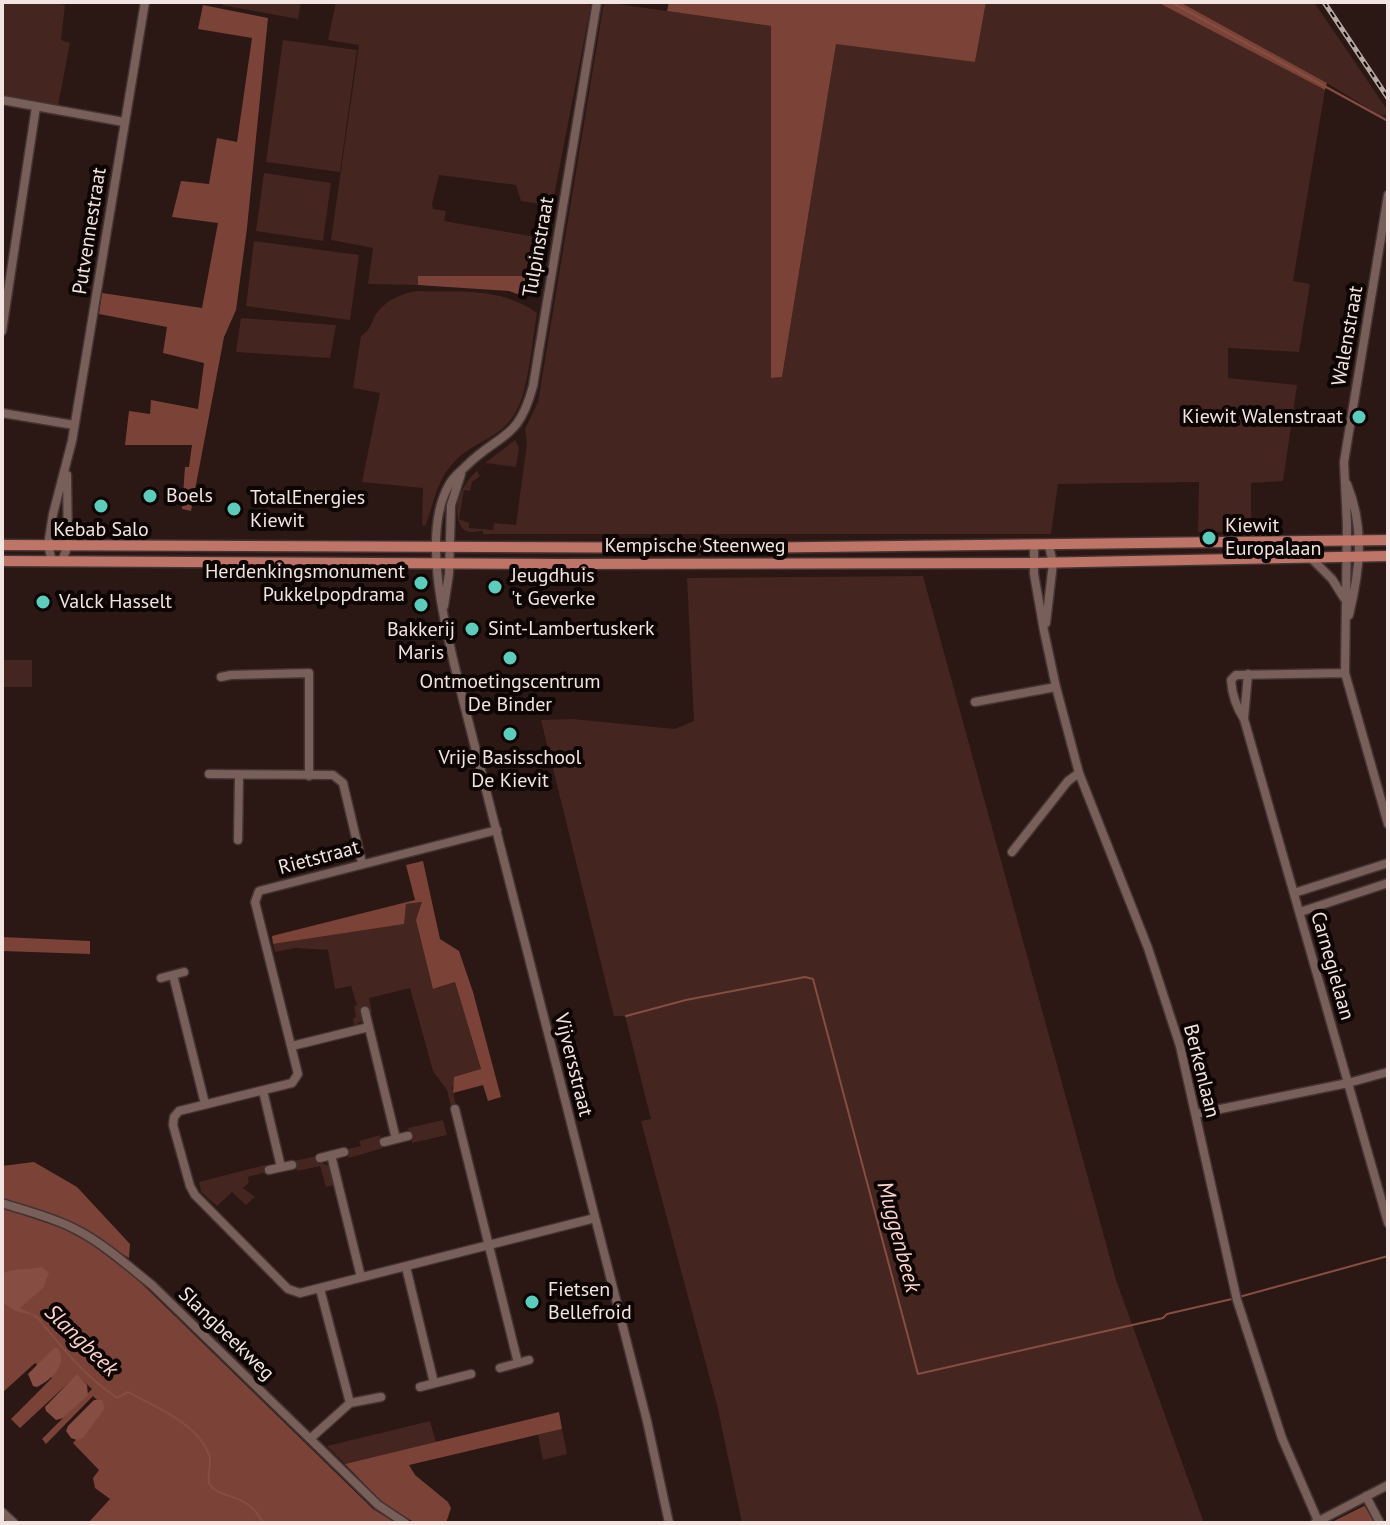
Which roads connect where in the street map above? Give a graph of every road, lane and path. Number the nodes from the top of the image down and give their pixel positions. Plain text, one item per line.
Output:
1 (145, 2) edge
2 (597, 2) edge
3 (2, 100) edge
4 (36, 107) junction
5 (124, 122) junction
6 (1388, 195) edge
7 (2, 328) edge
8 (2, 413) edge
9 (74, 425) junction
10 (67, 466) junction
11 (1346, 482) junction
12 (1388, 540) edge
13 (1346, 541) junction
14 (1359, 541) junction
15 (2, 545) edge
16 (48, 545) junction
17 (68, 545) junction
18 (1034, 546) junction
19 (1049, 546) junction
20 (443, 548) junction
21 (1388, 556) edge
22 (1346, 557) junction
23 (1359, 557) junction
24 (1311, 558) junction
25 (2, 561) edge
26 (57, 561) junction
27 (437, 563) junction
28 (449, 563) junction
29 (1033, 563) junction
30 (1053, 563) junction
31 (1345, 602) junction
32 (443, 615) junction
33 (1346, 628) junction
34 (1044, 631) junction
35 (1345, 673) junction
36 (1248, 674) junction
37 (221, 677) dead end
38 (1056, 687) junction
39 (975, 702) dead end
40 (1244, 719) junction
41 (1079, 773) junction
42 (209, 774) dead end
43 (239, 776) junction
44 (309, 776) junction
45 (1388, 824) edge
46 (238, 828) junction
47 (250, 829) dead end
48 (497, 830) junction
49 (238, 840) dead end
50 (1012, 852) dead end
51 (362, 863) junction
52 (1388, 863) edge
53 (1388, 883) edge
54 (1294, 893) junction
55 (1300, 912) junction
56 (184, 972) dead end
57 (173, 975) junction
58 (161, 978) dead end
59 (365, 1011) dead end
60 (369, 1027) junction
61 (292, 1046) junction
62 (1388, 1072) edge
63 (1348, 1083) junction
64 (263, 1091) junction
65 (205, 1104) junction
66 (455, 1109) dead end
67 (1196, 1114) junction
68 (459, 1124) junction
69 (448, 1127) dead end
70 (408, 1136) dead end
71 (396, 1139) junction
72 (384, 1142) dead end
73 (344, 1152) dead end
74 (331, 1155) junction
75 (320, 1158) dead end
76 (292, 1165) dead end
77 (281, 1167) junction
78 (269, 1170) dead end
79 (2, 1203) edge
80 (595, 1218) junction
81 (1388, 1223) edge
82 (490, 1245) junction
83 (406, 1267) junction
84 (361, 1277) junction
85 (320, 1289) junction
86 (529, 1360) dead end
87 (518, 1363) junction
88 (500, 1368) dead end
89 (471, 1374) dead end
90 (434, 1383) junction
91 (420, 1387) dead end
92 (381, 1397) dead end
93 (350, 1403) junction
94 (311, 1438) junction
95 (1388, 1485) edge
96 (1366, 1496) junction
97 (2, 1512) edge
98 (1316, 1522) edge
99 (14, 1523) edge
100 (405, 1523) edge
101 (669, 1523) edge
102 (1380, 1523) edge

1 - 5 street, Putvennestraat
2 - 20 street, Tulpinstraat
3 - 4 street
4 - 5 street
4 - 7 street
5 - 9 street, Putvennestraat
6 - 11 street, Walenstraat
8 - 9 street
9 - 10 street, Putvennestraat
10 - 16 street, Putvennestraat
10 - 17 street, Putvennestraat
11 - 13 street, Walenstraat
11 - 14 street, Walenstraat
12 - 14 main road, Kempische Steenweg
13 - 14 main road, Kempische Steenweg
13 - 19 main road, Kempische Steenweg
13 - 22 street, Walenstraat
14 - 23 street, Walenstraat
15 - 16 main road, Kempische Steenweg
16 - 17 main road, Kempische Steenweg
16 - 26 street, Putvennestraat
17 - 20 main road, Kempische Steenweg
17 - 26 street, Putvennestraat
18 - 19 main road, Kempische Steenweg
18 - 20 main road, Kempische Steenweg
18 - 29 street, Berkenlaan
19 - 30 street, Berkenlaan
20 - 27 street, Vijversstraat
20 - 28 street, Tulpinstraat
21 - 23 main road, Kempische Steenweg
22 - 23 main road, Kempische Steenweg
22 - 24 main road, Kempische Steenweg
22 - 31 street, Walenstraat
23 - 33 street, Walenstraat
24 - 30 main road, Kempische Steenweg
24 - 31 street
25 - 26 main road, Kempische Steenweg
26 - 27 main road, Kempische Steenweg
27 - 28 main road, Kempische Steenweg
27 - 32 street, Vijversstraat
28 - 29 main road, Kempische Steenweg
28 - 32 street, Vijversstraat
29 - 30 main road, Kempische Steenweg
29 - 34 street, Berkenlaan
30 - 34 street, Berkenlaan
31 - 33 street, Walenstraat
32 - 48 street, Vijversstraat
33 - 35 street
34 - 38 street, Berkenlaan
35 - 36 street
35 - 45 street
36 - 40 street, Carnegielaan
36 - 40 street, Carnegielaan
37 - 44 street
38 - 39 street
38 - 41 street, Berkenlaan
40 - 54 street, Carnegielaan
41 - 50 street
41 - 67 street, Berkenlaan
42 - 43 street
43 - 44 street
43 - 46 street
44 - 51 street
46 - 47 street
46 - 49 street
48 - 51 street, Rietstraat
48 - 80 street, Vijversstraat
51 - 61 street, Rietstraat
52 - 54 street
53 - 55 street
54 - 55 street, Carnegielaan
55 - 63 street, Carnegielaan
56 - 57 street
57 - 58 street
57 - 65 street
59 - 60 street
60 - 61 street
60 - 71 street
61 - 64 street, Rietstraat
62 - 63 street
63 - 67 street
63 - 81 street, Carnegielaan
64 - 65 street, Rietstraat
64 - 77 street
65 - 85 street, Rietstraat
66 - 68 street
67 - 98 street, Berkenlaan
68 - 69 street
68 - 82 street
70 - 71 street
71 - 72 street
73 - 74 street
74 - 75 street
74 - 84 street
76 - 77 street
77 - 78 street
79 - 94 street, Slangbeekweg
80 - 82 street
80 - 101 street, Vijversstraat
82 - 83 street
82 - 87 street
83 - 84 street
83 - 90 street
84 - 85 street
85 - 93 street
86 - 87 street
87 - 88 street
89 - 90 street
90 - 91 street
92 - 93 street
93 - 94 street
94 - 100 street, Slangbeekweg
95 - 96 street
96 - 98 street
96 - 102 street
97 - 99 street

